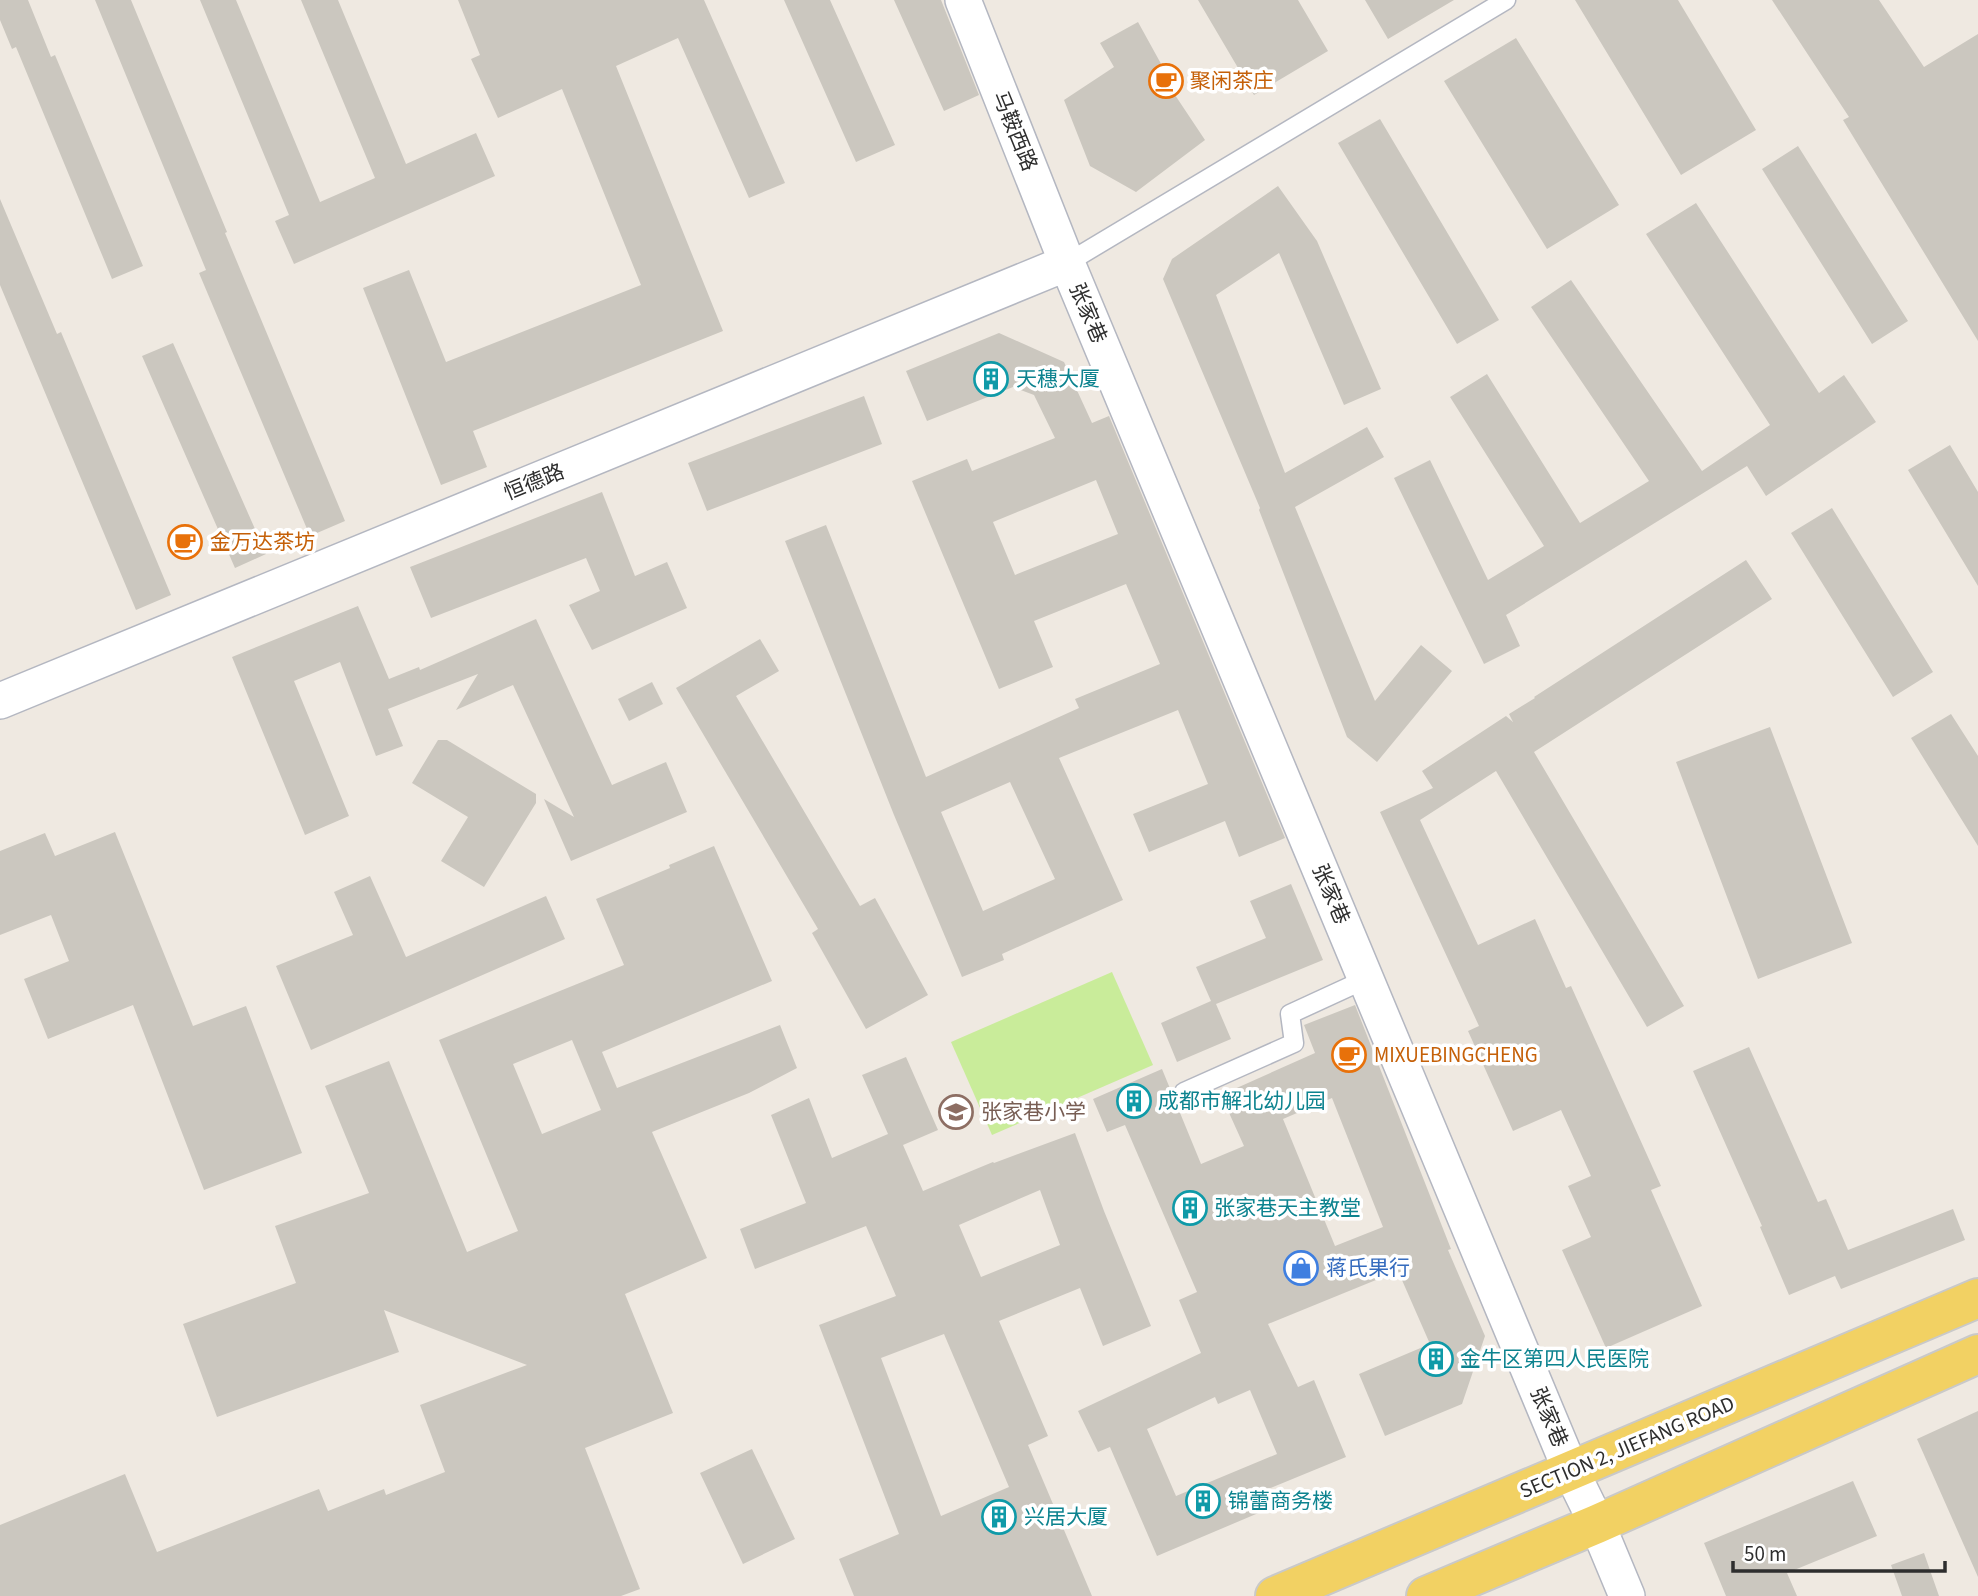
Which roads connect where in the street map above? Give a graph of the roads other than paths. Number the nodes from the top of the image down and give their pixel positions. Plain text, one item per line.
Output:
1 (962, 0) edge
2 (1506, 0) edge
3 (1068, 262) junction
4 (0, 701) edge
5 (1366, 979) junction
6 (1184, 1092) dead end
7 (1978, 1298) edge
8 (1978, 1354) edge
9 (1571, 1471) junction
10 (1597, 1524) junction
11 (1275, 1596) edge
12 (1426, 1596) edge
13 (1627, 1596) edge

1 - 3 street, 马鞍西路
2 - 3 lane
3 - 4 street, 恒德路
3 - 5 street, 张家巷
5 - 6 lane
5 - 9 street, 张家巷
7 - 9 main road, SECTION 2, JIEFANG ROAD
8 - 10 main road
9 - 10 street, 张家巷
9 - 11 main road, SECTION 2, JIEFANG ROAD
10 - 12 main road
10 - 13 street, 张家巷

